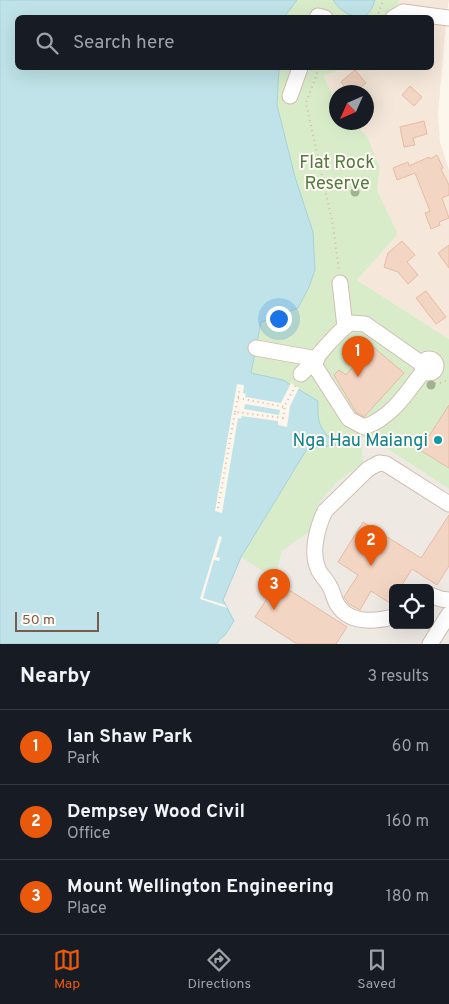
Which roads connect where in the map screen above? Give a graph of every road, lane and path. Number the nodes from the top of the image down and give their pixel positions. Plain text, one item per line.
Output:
1 (383, 0) edge
2 (378, 15) edge
3 (398, 15) edge
4 (426, 15) edge
5 (434, 16) edge
6 (449, 18) edge
7 (299, 70) edge
8 (318, 70) edge
9 (290, 96) dead end
10 (340, 283) joint
11 (344, 327) junction
12 (256, 348) dead end
13 (315, 361) junction
14 (429, 369) edge
15 (301, 374) joint
16 (449, 380) edge
17 (240, 388) dead end
18 (238, 398) junction
19 (285, 408) junction
20 (235, 412) junction
21 (449, 504) edge
22 (218, 508) dead end
23 (434, 597) edge
24 (449, 600) edge
25 (449, 614) edge
26 (389, 618) edge
27 (430, 644) edge

1 - 2 path
3 - 4 lane
5 - 6 lane
7 - 9 lane
8 - 10 path
10 - 11 lane
11 - 13 lane
11 - 14 lane
12 - 13 lane
13 - 14 lane
13 - 15 lane
14 - 16 path
15 - 19 path
17 - 18 path
18 - 19 path
18 - 20 path
19 - 20 path
20 - 22 path
21 - 26 lane
23 - 24 lane
25 - 27 lane

